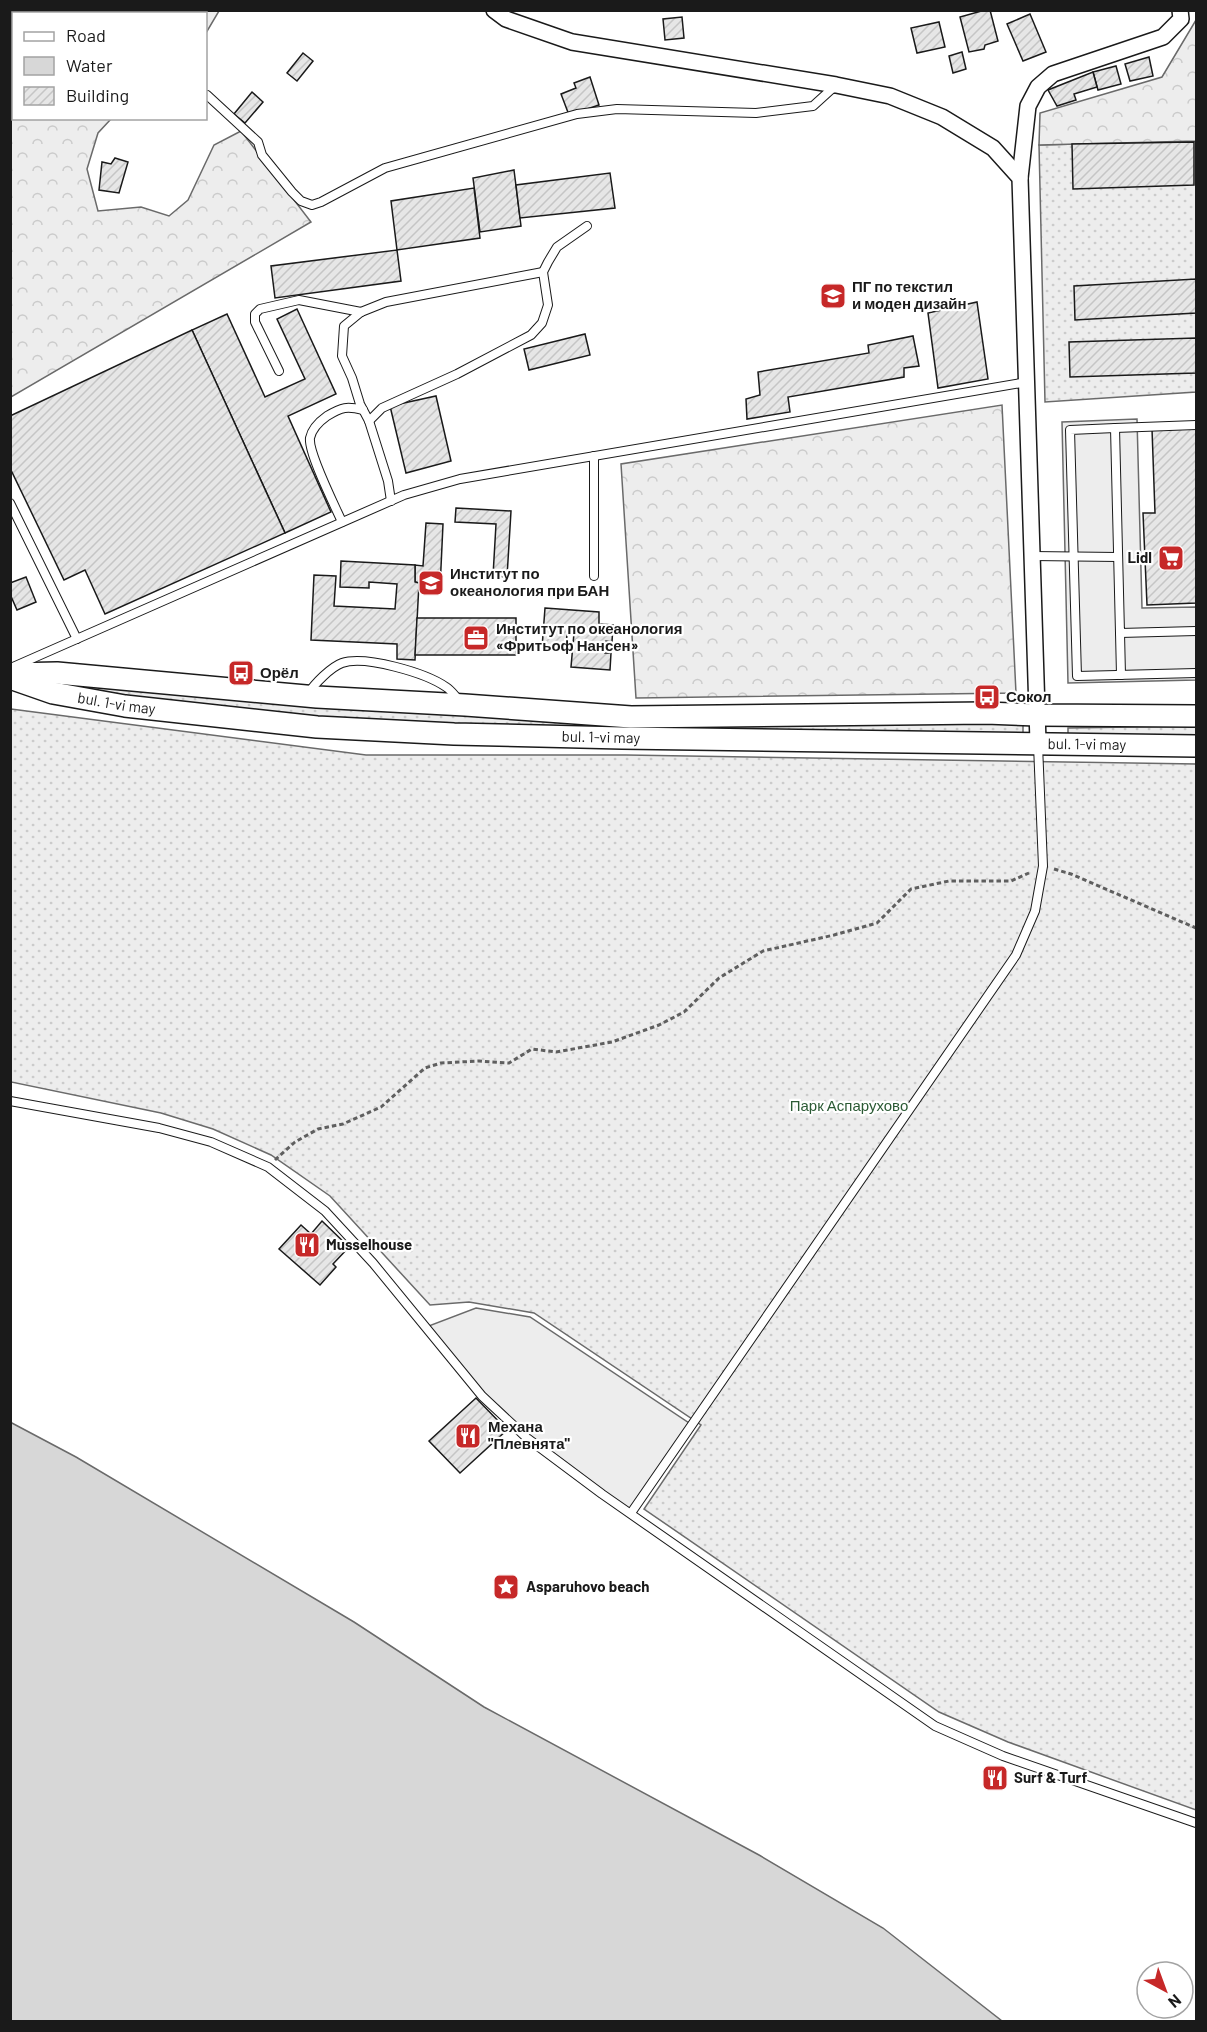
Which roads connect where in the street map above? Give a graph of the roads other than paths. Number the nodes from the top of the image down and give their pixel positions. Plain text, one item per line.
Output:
1 (494, 10) edge
2 (1180, 10) edge
3 (836, 85) junction
4 (207, 95) dead end
5 (1020, 178) junction
6 (587, 226) dead end
7 (543, 272) junction
8 (361, 312) junction
9 (279, 371) dead end
10 (1026, 382) junction
11 (363, 410) junction
12 (369, 421) junction
13 (1197, 425) edge
14 (1115, 428) junction
15 (594, 456) junction
16 (391, 501) junction
17 (10, 502) edge
18 (342, 522) junction
19 (1032, 556) junction
20 (1074, 556) junction
21 (1118, 557) junction
22 (594, 576) dead end
23 (1197, 631) edge
24 (1120, 633) junction
25 (77, 639) junction
26 (10, 668) edge
27 (1197, 673) edge
28 (10, 674) edge
29 (1121, 675) junction
30 (10, 678) edge
31 (307, 696) junction
32 (465, 705) junction
33 (1037, 716) junction
34 (1197, 716) edge
35 (1038, 742) junction
36 (1197, 746) edge
37 (10, 1101) edge
38 (631, 1513) junction
39 (1197, 1822) edge

1 - 3 street
2 - 5 street
3 - 4 lane
3 - 5 street
5 - 10 street
6 - 7 lane
7 - 8 lane
7 - 12 lane
8 - 9 lane
8 - 11 lane
10 - 15 lane
10 - 19 street
11 - 12 lane
11 - 18 lane
12 - 16 lane
13 - 14 lane
14 - 20 lane
14 - 21 lane
15 - 16 lane
15 - 22 lane
16 - 18 lane
17 - 25 lane
18 - 25 lane
19 - 20 lane
19 - 33 street
20 - 21 lane
20 - 29 lane
21 - 24 lane
23 - 24 lane
24 - 29 lane
25 - 26 lane
27 - 29 lane
28 - 31 main road, bul. 1-vi may
30 - 35 main road, bul. 1-vi may
31 - 32 main road, bul. 1-vi may
31 - 32 lane
32 - 33 main road, bul. 1-vi may
33 - 34 main road, bul. 1-vi may
33 - 35 street
35 - 36 main road, bul. 1-vi may
35 - 38 lane
37 - 38 lane
38 - 39 lane

